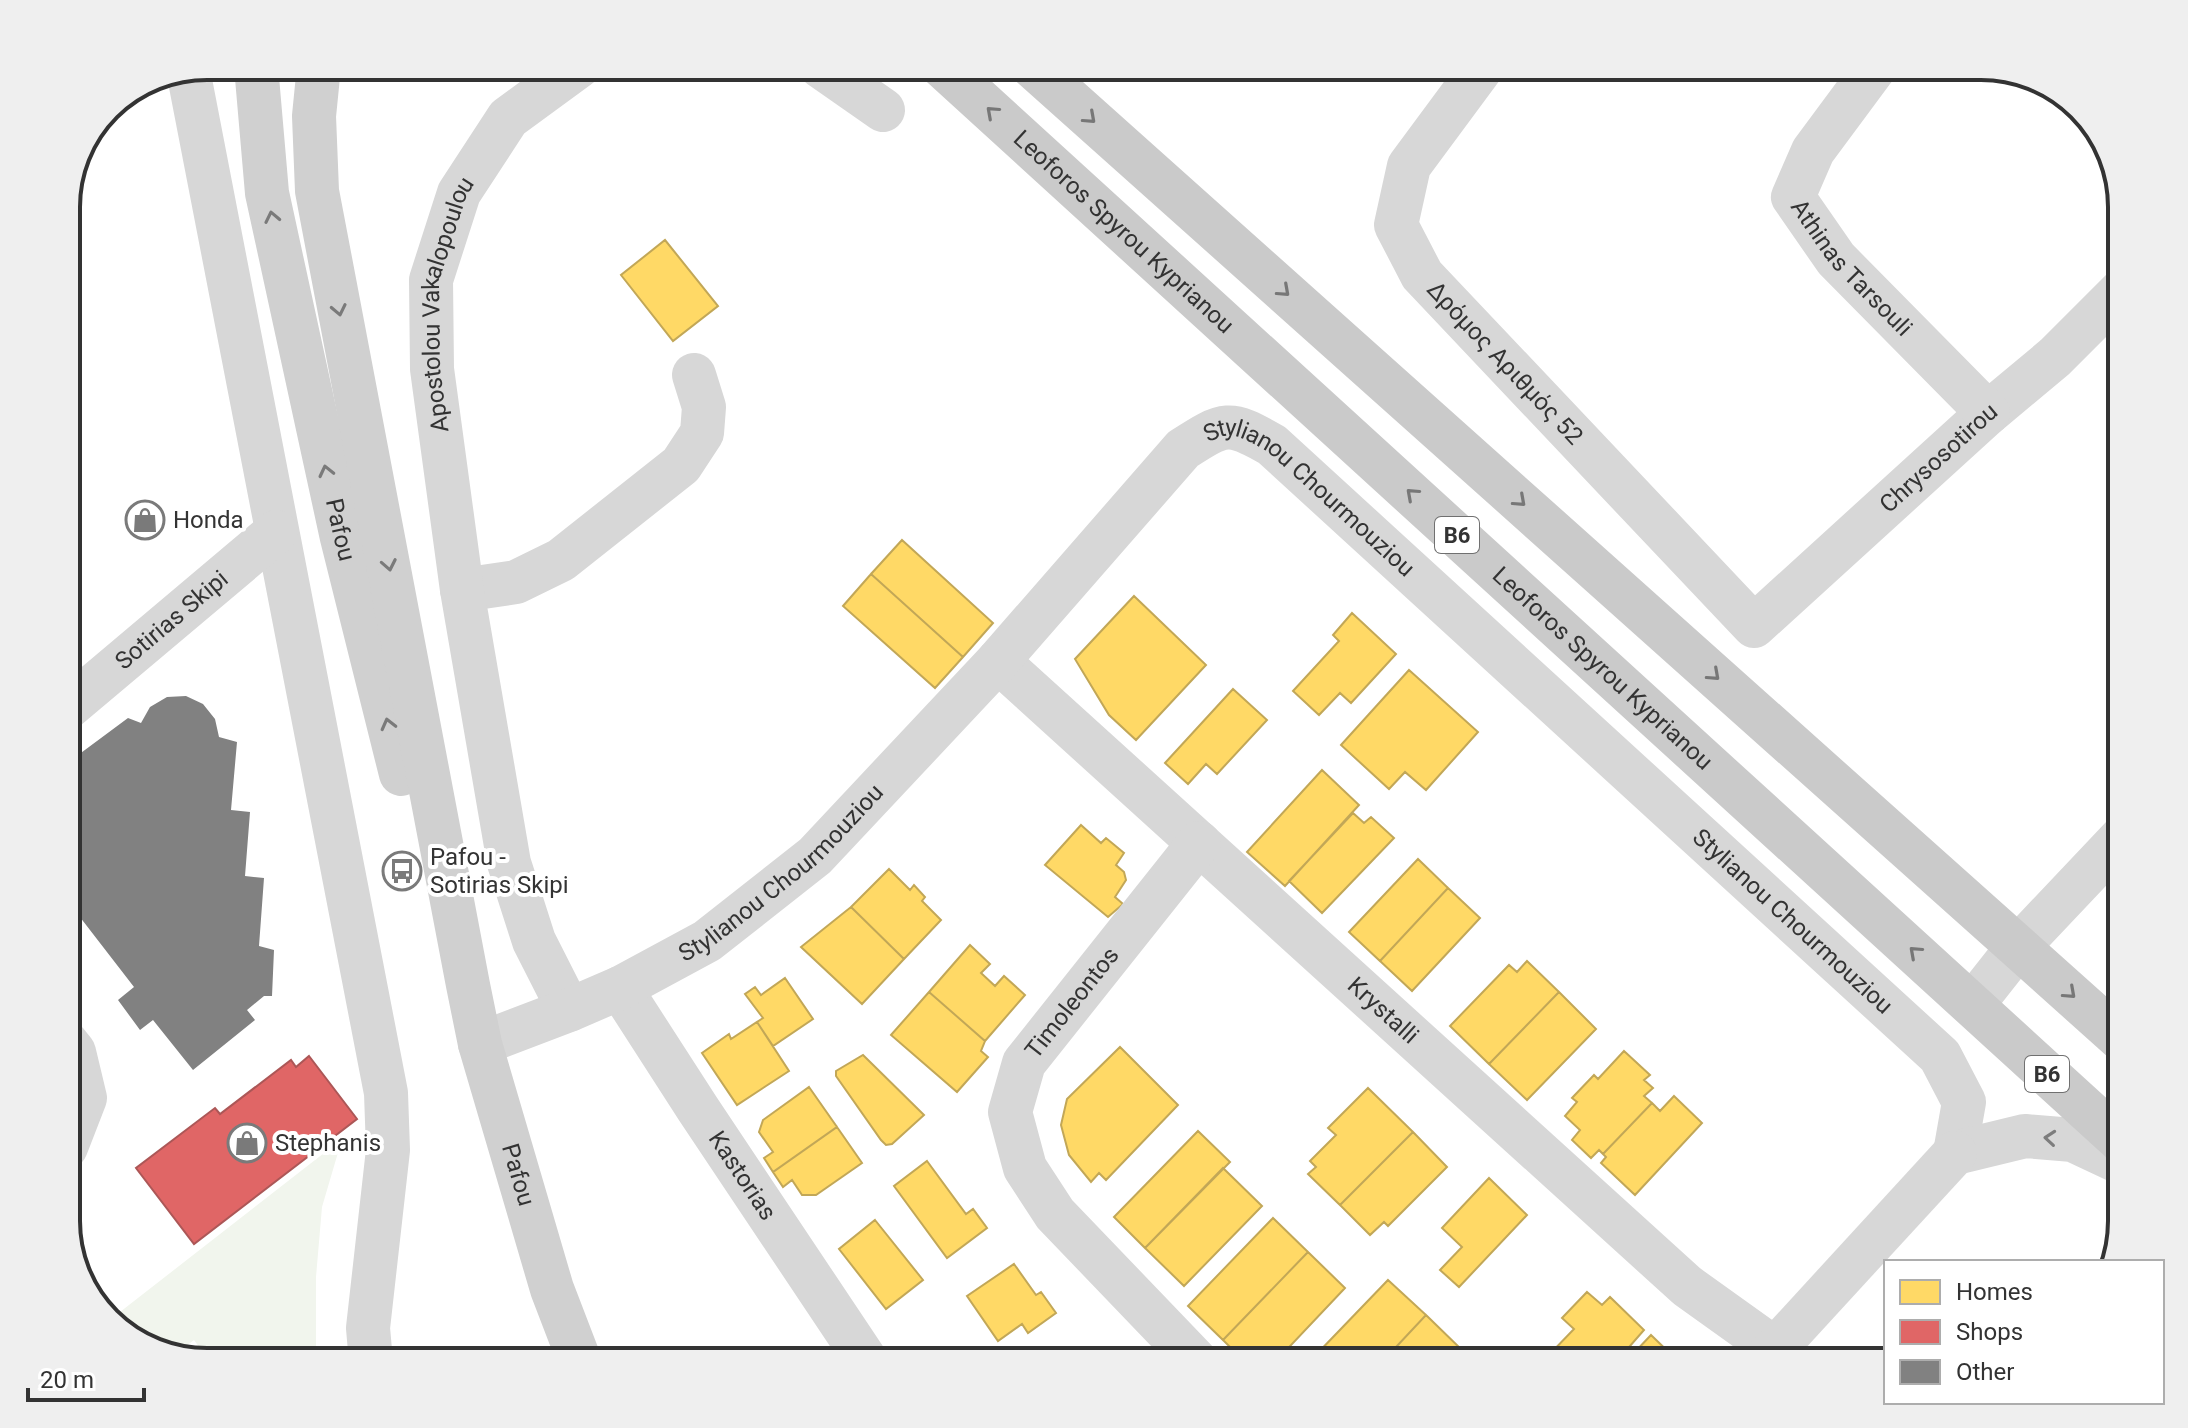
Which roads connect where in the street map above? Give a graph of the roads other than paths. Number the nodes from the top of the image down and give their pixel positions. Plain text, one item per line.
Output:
1 (257, 80) edge
2 (318, 80) edge
3 (560, 80) edge
4 (840, 80) edge
5 (957, 80) edge
6 (1048, 80) edge
7 (1473, 80) edge
8 (1866, 80) edge
9 (190, 81) edge
10 (883, 110) dead end
11 (2108, 304) edge
12 (694, 375) dead end
13 (1988, 413) junction
14 (276, 532) junction
15 (462, 590) junction
16 (1754, 626) joint
17 (998, 661) junction
18 (80, 697) edge
19 (1199, 843) junction
20 (2108, 852) edge
21 (2018, 947) junction
22 (468, 985) junction
23 (620, 988) junction
24 (1973, 1004) junction
25 (569, 1010) junction
26 (2108, 1027) edge
27 (480, 1044) junction
28 (80, 1077) edge
29 (80, 1111) edge
30 (2108, 1129) edge
31 (1955, 1153) junction
32 (2108, 1156) edge
33 (370, 1348) edge
34 (575, 1348) edge
35 (858, 1348) edge
36 (1184, 1348) edge
37 (1760, 1348) edge
38 (1776, 1348) edge

22 -> 1 main road, Pafou
2 -> 22 main road, Pafou
3 - 15 street, Apostolou Vakalopoulou
4 - 10 street
24 -> 5 main road, Leoforos Spyrou Kyprianou / B6
6 -> 21 main road
7 - 16 street, Δρόμος Αριθμός 52
8 - 13 street, Athinas Tarsouli
9 - 14 street
11 - 13 street, Chrysosotirou
12 - 15 street
13 - 16 street, Chrysosotirou
14 - 18 street, Sotirias Skipi
14 - 33 street
15 - 25 street, Apostolou Vakalopoulou
17 - 19 street, Krystalli
17 - 23 street, Stylianou Chourmouziou
17 - 31 street, Stylianou Chourmouziou
19 - 36 street, Timoleontos
19 - 37 street, Krystalli
20 - 21 street
21 - 24 street
21 -> 26 main road
22 - 27 main road, Pafou
23 - 25 street, Stylianou Chourmouziou
23 - 35 street, Kastorias
24 - 30 main road, Leoforos Spyrou Kyprianou / B6
25 - 27 street, Stylianou Chourmouziou
27 - 34 main road, Pafou
28 - 29 street
32 -> 31 street
31 - 38 street

